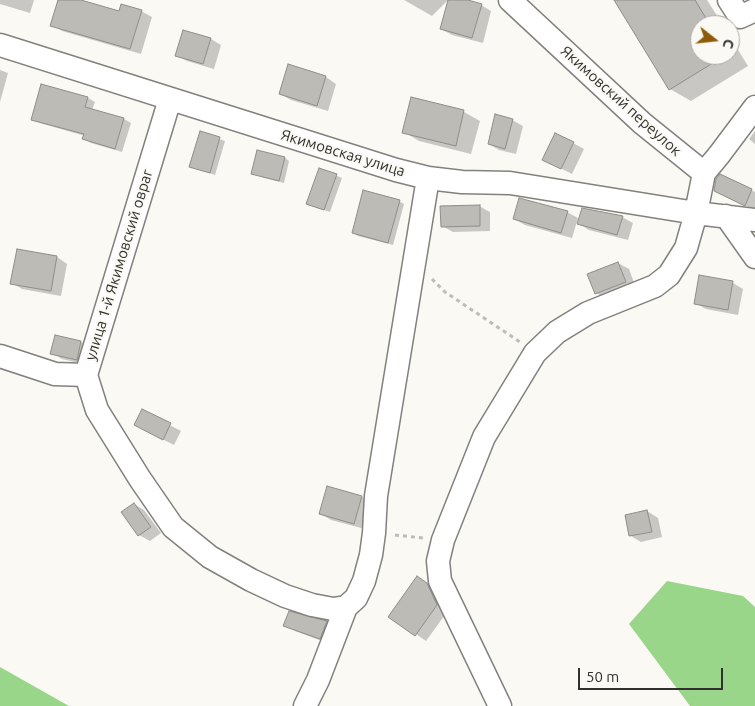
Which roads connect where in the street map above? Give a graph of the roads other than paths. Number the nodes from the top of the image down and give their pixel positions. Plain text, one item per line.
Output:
1 (510, 0) edge
2 (729, 0) edge
3 (755, 10) edge
4 (0, 45) edge
5 (170, 99) junction
6 (755, 108) edge
7 (704, 172) junction
8 (428, 178) junction
9 (696, 213) junction
10 (726, 216) junction
11 (755, 220) edge
12 (755, 257) edge
13 (0, 356) edge
14 (86, 375) junction
15 (346, 606) junction
16 (305, 706) edge
17 (500, 706) edge

1 - 7 street, Якимовский переулок
2 - 3 street
4 - 5 street, Якимовская улица
5 - 8 street, Якимовская улица
5 - 14 street, улица 1-й Якимовский овраг
6 - 7 street
7 - 9 street
8 - 9 street, Якимовская улица
8 - 15 street
9 - 10 street, Якимовская улица
9 - 17 street
10 - 11 street, Якимовская улица
10 - 12 street
13 - 14 street, улица 1-й Якимовский овраг
14 - 15 street
15 - 16 street

